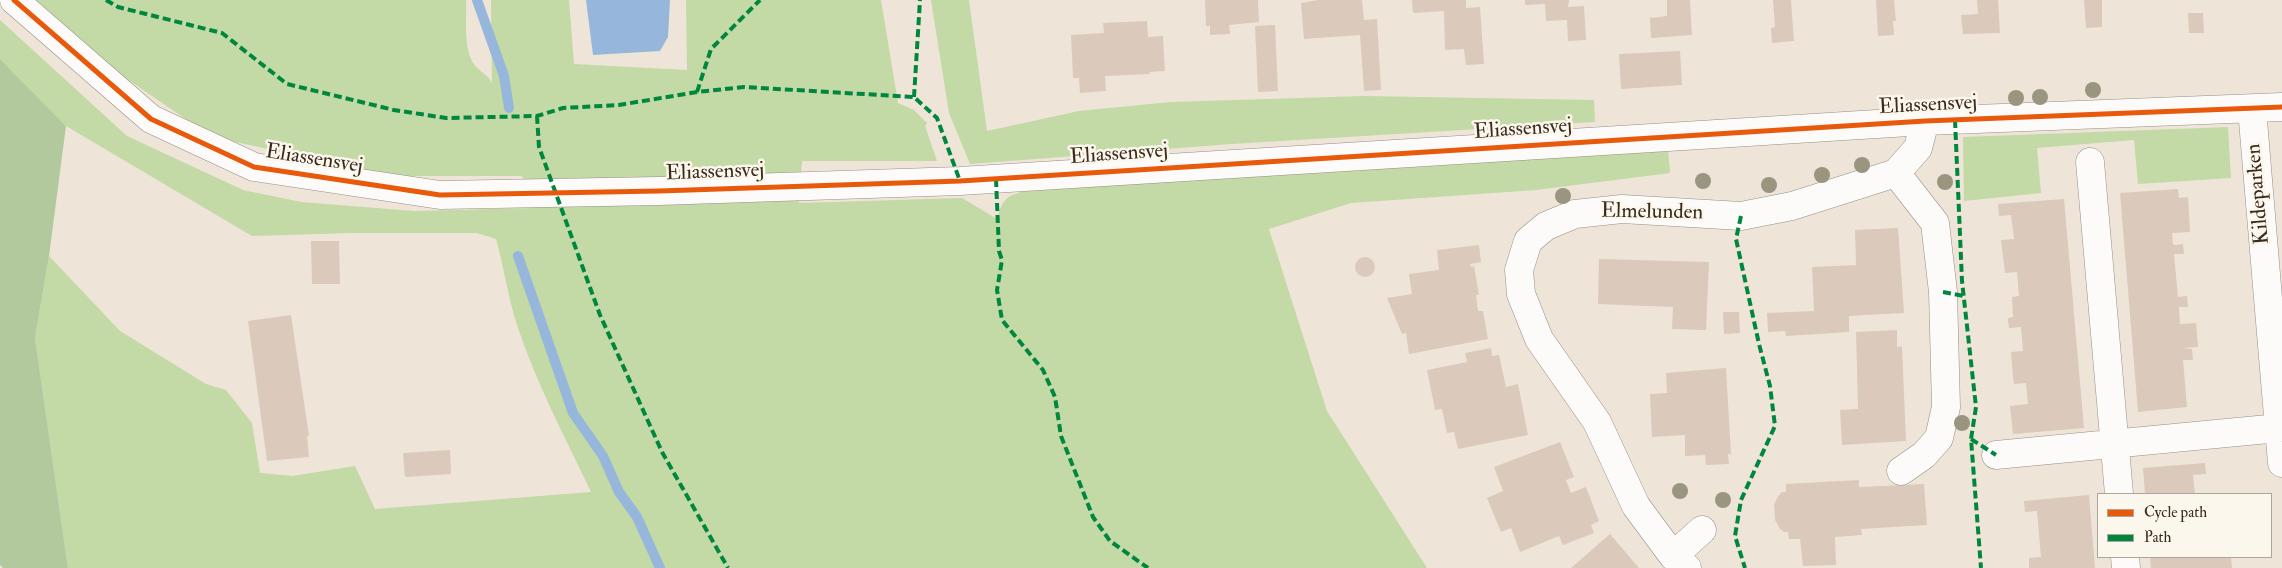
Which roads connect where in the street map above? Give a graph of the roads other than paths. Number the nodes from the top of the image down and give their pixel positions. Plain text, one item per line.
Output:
1 (14, 0) edge
2 (2282, 106) edge
3 (2252, 109) junction
4 (1925, 121) junction
5 (2090, 162) dead end
6 (1896, 172) junction
7 (2279, 428) junction
8 (2115, 444) junction
9 (1996, 455) dead end
10 (2282, 463) edge
11 (1902, 471) dead end
12 (2119, 493) edge
13 (1702, 530) dead end
14 (1680, 562) edge

1 - 4 street, Eliassensvej
2 - 3 street, Eliassensvej
3 - 4 street, Eliassensvej
3 - 7 street, Kildeparken
4 - 6 street, Elmelunden
5 - 8 street
6 - 11 street
6 - 14 street, Elmelunden
7 - 8 street
7 - 10 street, Kildeparken
8 - 9 street
8 - 12 street
13 - 14 street, Elmelunden

